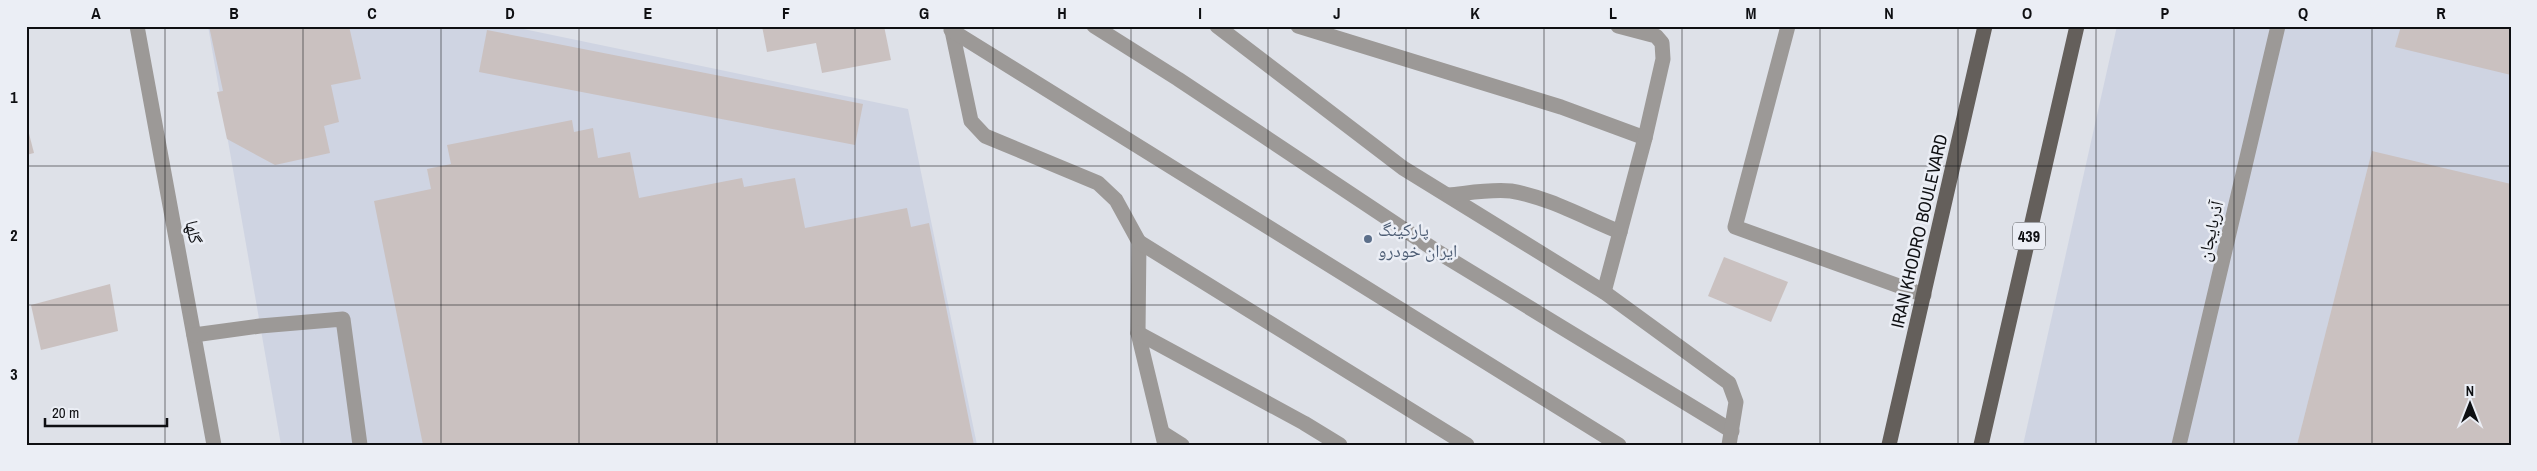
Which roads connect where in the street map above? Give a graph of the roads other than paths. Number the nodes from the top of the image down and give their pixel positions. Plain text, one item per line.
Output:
1 (137, 26) edge
2 (1094, 26) edge
3 (1217, 26) edge
4 (1298, 26) edge
5 (1618, 26) edge
6 (1788, 26) edge
7 (1985, 26) edge
8 (2076, 26) edge
9 (2278, 26) edge
10 (951, 28) edge
11 (1645, 138) junction
12 (1449, 196) junction
13 (1620, 232) junction
14 (1139, 242) junction
15 (1604, 292) junction
16 (1924, 294) junction
17 (1138, 333) junction
18 (194, 335) junction
19 (1730, 438) edge
20 (1164, 439) edge
21 (214, 445) edge
22 (360, 445) edge
23 (1182, 445) edge
24 (1340, 445) edge
25 (1467, 445) edge
26 (1619, 445) edge
27 (1890, 445) edge
28 (1981, 445) edge
29 (2179, 445) edge

1 - 18 street, گلها
2 - 19 street
3 - 12 street
4 - 11 street
5 - 11 street
6 - 16 street
7 - 16 main road, IRAN KHODRO BOULEVARD
8 - 28 main road, 439
9 - 29 street, آذربایجان
10 - 14 street
10 - 26 street
11 - 13 street
12 - 13 street
12 - 15 street
13 - 15 street
14 - 17 street
14 - 25 street
15 - 19 street
16 - 27 main road, IRAN KHODRO BOULEVARD
17 - 20 street
17 - 24 street
18 - 21 street, گلها
18 - 22 street
20 - 23 street

